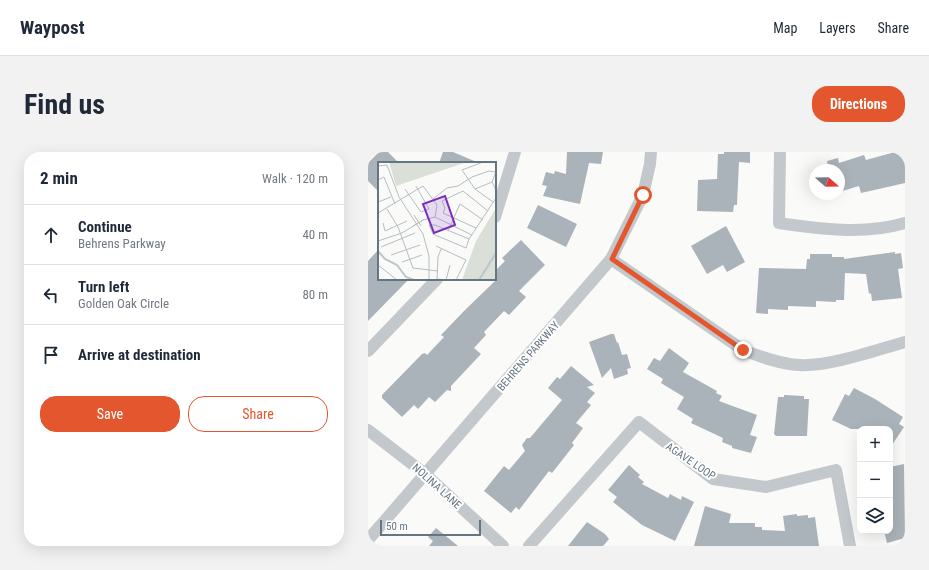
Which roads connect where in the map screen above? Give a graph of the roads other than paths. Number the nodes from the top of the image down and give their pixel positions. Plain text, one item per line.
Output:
1 (515, 152) edge
2 (651, 152) edge
3 (780, 152) edge
4 (496, 214) edge
5 (905, 223) edge
6 (612, 259) junction
7 (436, 280) edge
8 (905, 342) edge
9 (368, 350) edge
10 (368, 430) edge
11 (425, 474) junction
12 (368, 540) edge
13 (503, 546) edge
14 (529, 546) edge
15 (850, 546) edge

1 - 4 street
2 - 6 street, BEHRENS PARKWAY
3 - 5 street
6 - 8 street
6 - 11 street, BEHRENS PARKWAY
7 - 9 street
10 - 11 street, NOLINA LANE
11 - 12 street, BEHRENS PARKWAY
11 - 13 street, NOLINA LANE
14 - 15 street, AGAVE LOOP

